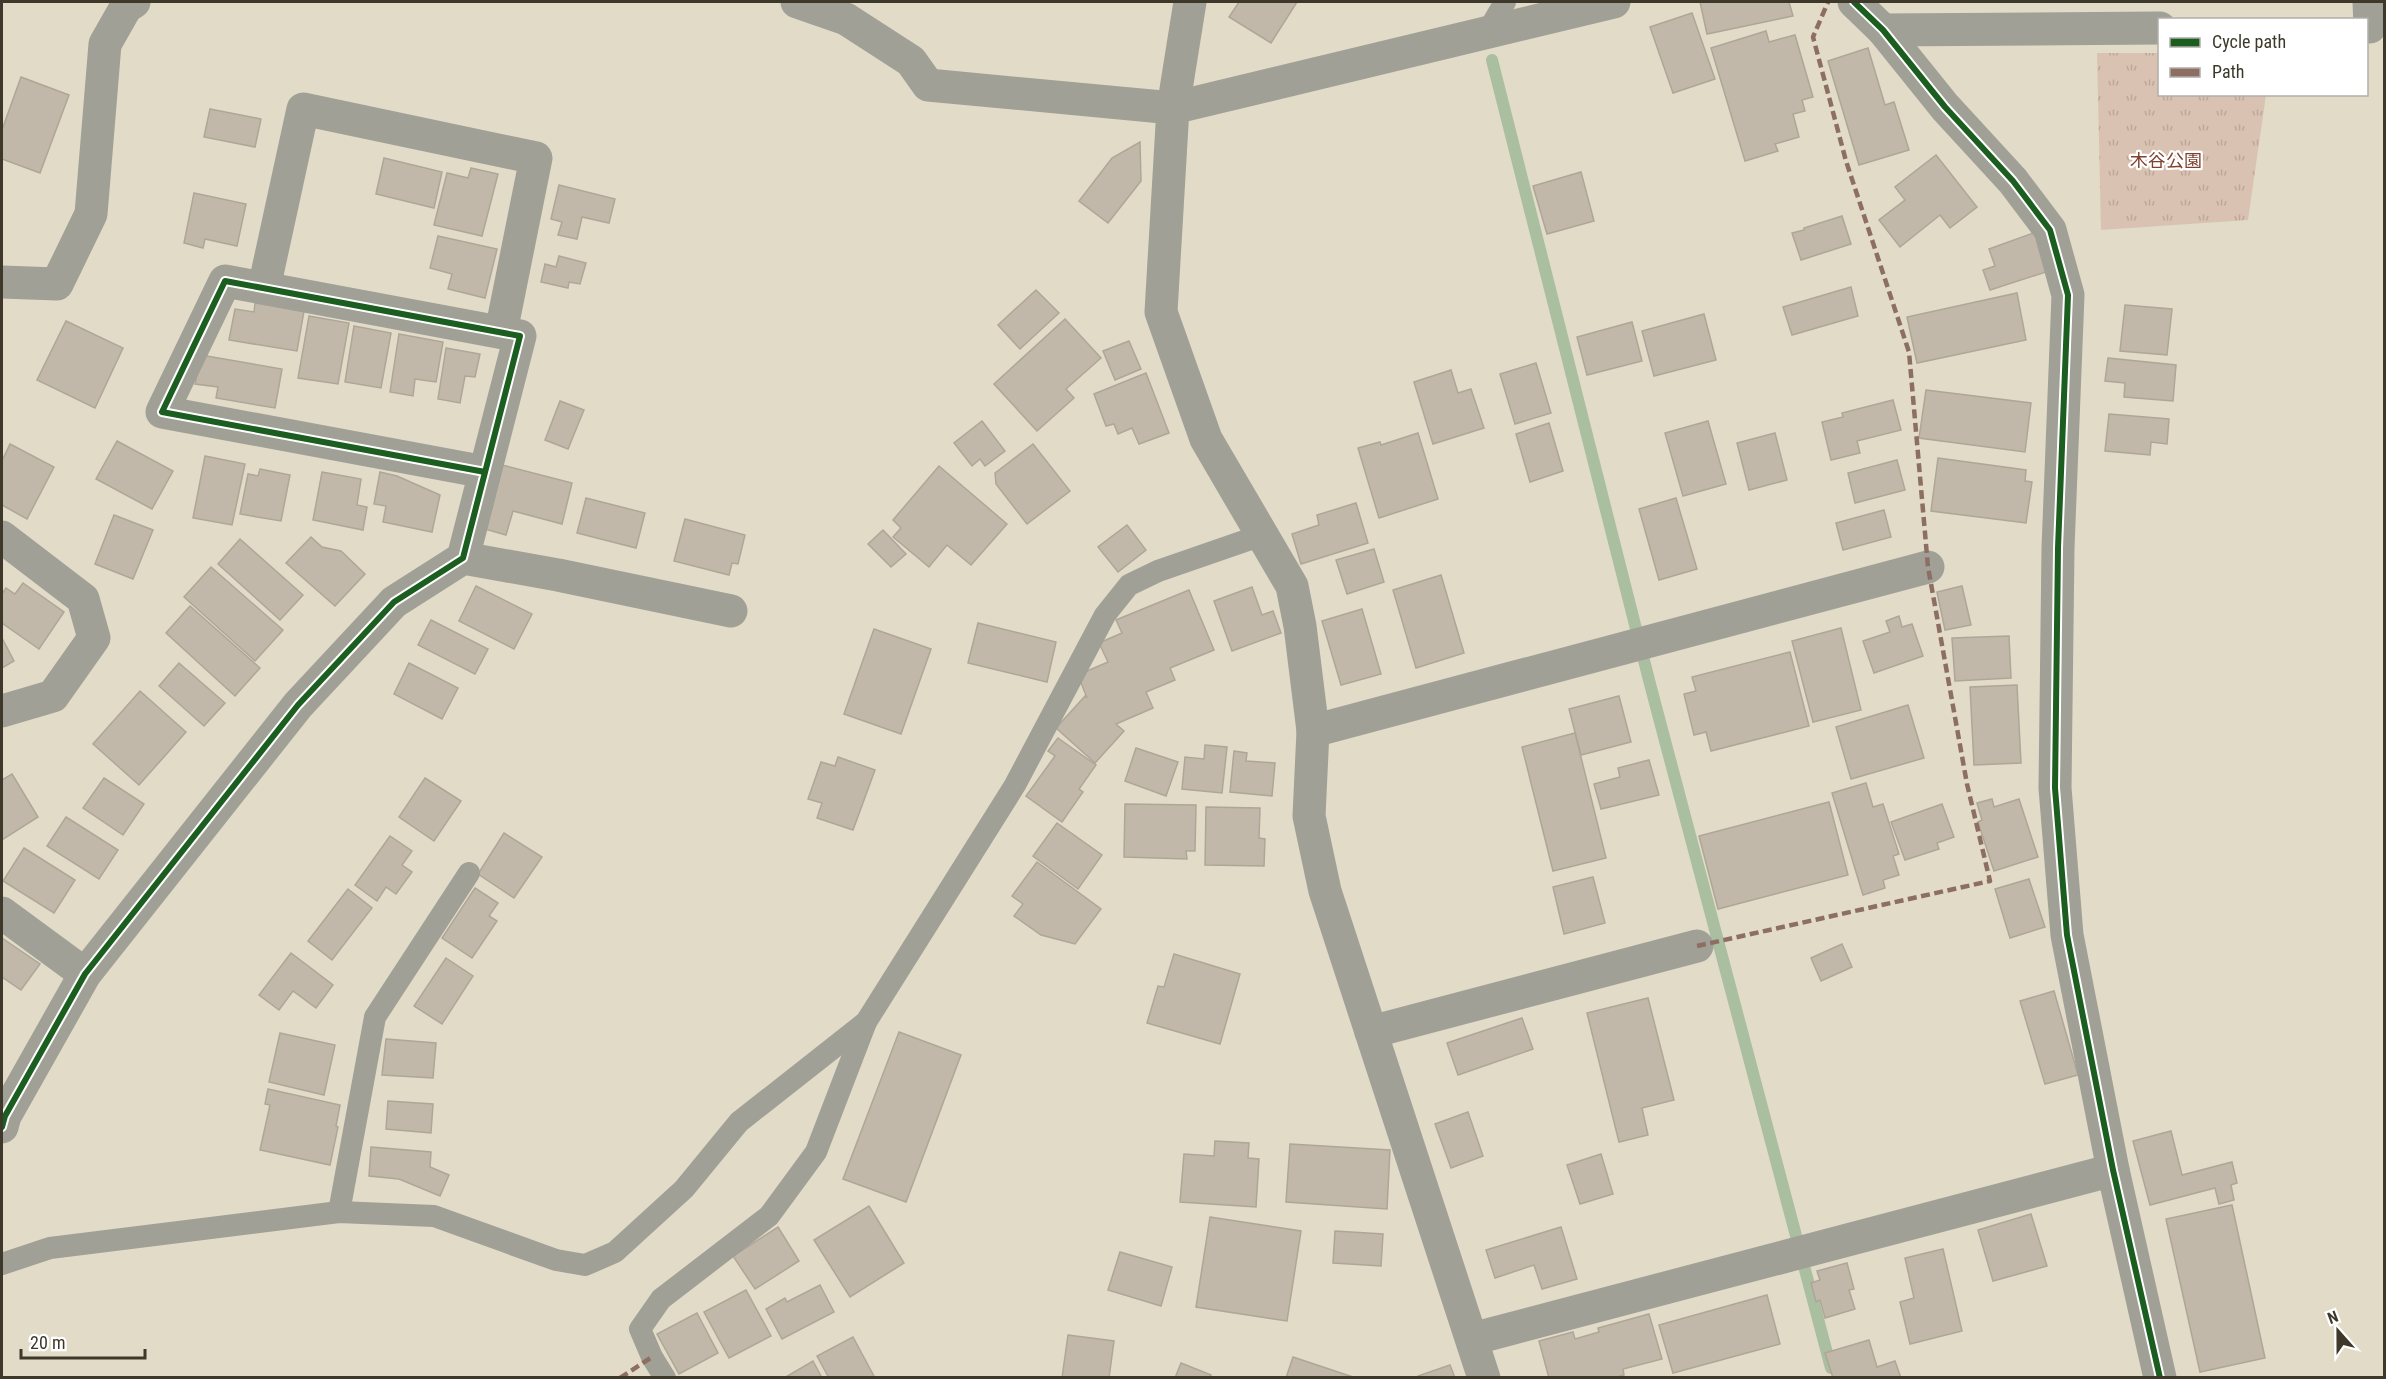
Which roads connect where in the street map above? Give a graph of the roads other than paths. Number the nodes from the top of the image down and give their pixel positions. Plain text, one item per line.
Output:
1 (134, 2) edge
2 (797, 2) edge
3 (1190, 2) edge
4 (1505, 2) edge
5 (1614, 2) edge
6 (1854, 2) edge
7 (1885, 16) edge
8 (2147, 19) edge
9 (1488, 31) junction
10 (1173, 108) junction
11 (2, 282) edge
12 (264, 288) junction
13 (501, 332) junction
14 (485, 472) junction
15 (1262, 535) junction
16 (2, 537) edge
17 (463, 558) junction
18 (1928, 567) dead end
19 (731, 611) dead end
20 (2, 711) edge
21 (1313, 731) junction
22 (469, 873) dead end
23 (2, 913) edge
24 (1697, 946) dead end
25 (85, 974) junction
26 (866, 1022) junction
27 (1371, 1032) junction
28 (2, 1127) edge
29 (2113, 1170) junction
30 (339, 1212) junction
31 (2, 1264) edge
32 (1472, 1339) junction
33 (665, 1377) edge
34 (1484, 1377) edge
35 (2160, 1377) edge

1 - 11 street
2 - 10 street
3 - 10 street
4 - 9 lane
5 - 9 street
6 - 7 street
7 - 8 street
7 - 29 street
9 - 10 street
10 - 15 street
12 - 13 street
12 - 13 street
12 - 14 street
13 - 14 street
14 - 17 street
15 - 21 street
15 - 26 lane
16 - 20 street
17 - 19 street
17 - 25 street
18 - 21 street
21 - 27 street
22 - 30 lane
23 - 25 street
24 - 27 street
25 - 28 street
26 - 30 lane
26 - 33 lane
27 - 32 street
29 - 32 street
29 - 35 street
30 - 31 lane
32 - 34 street

